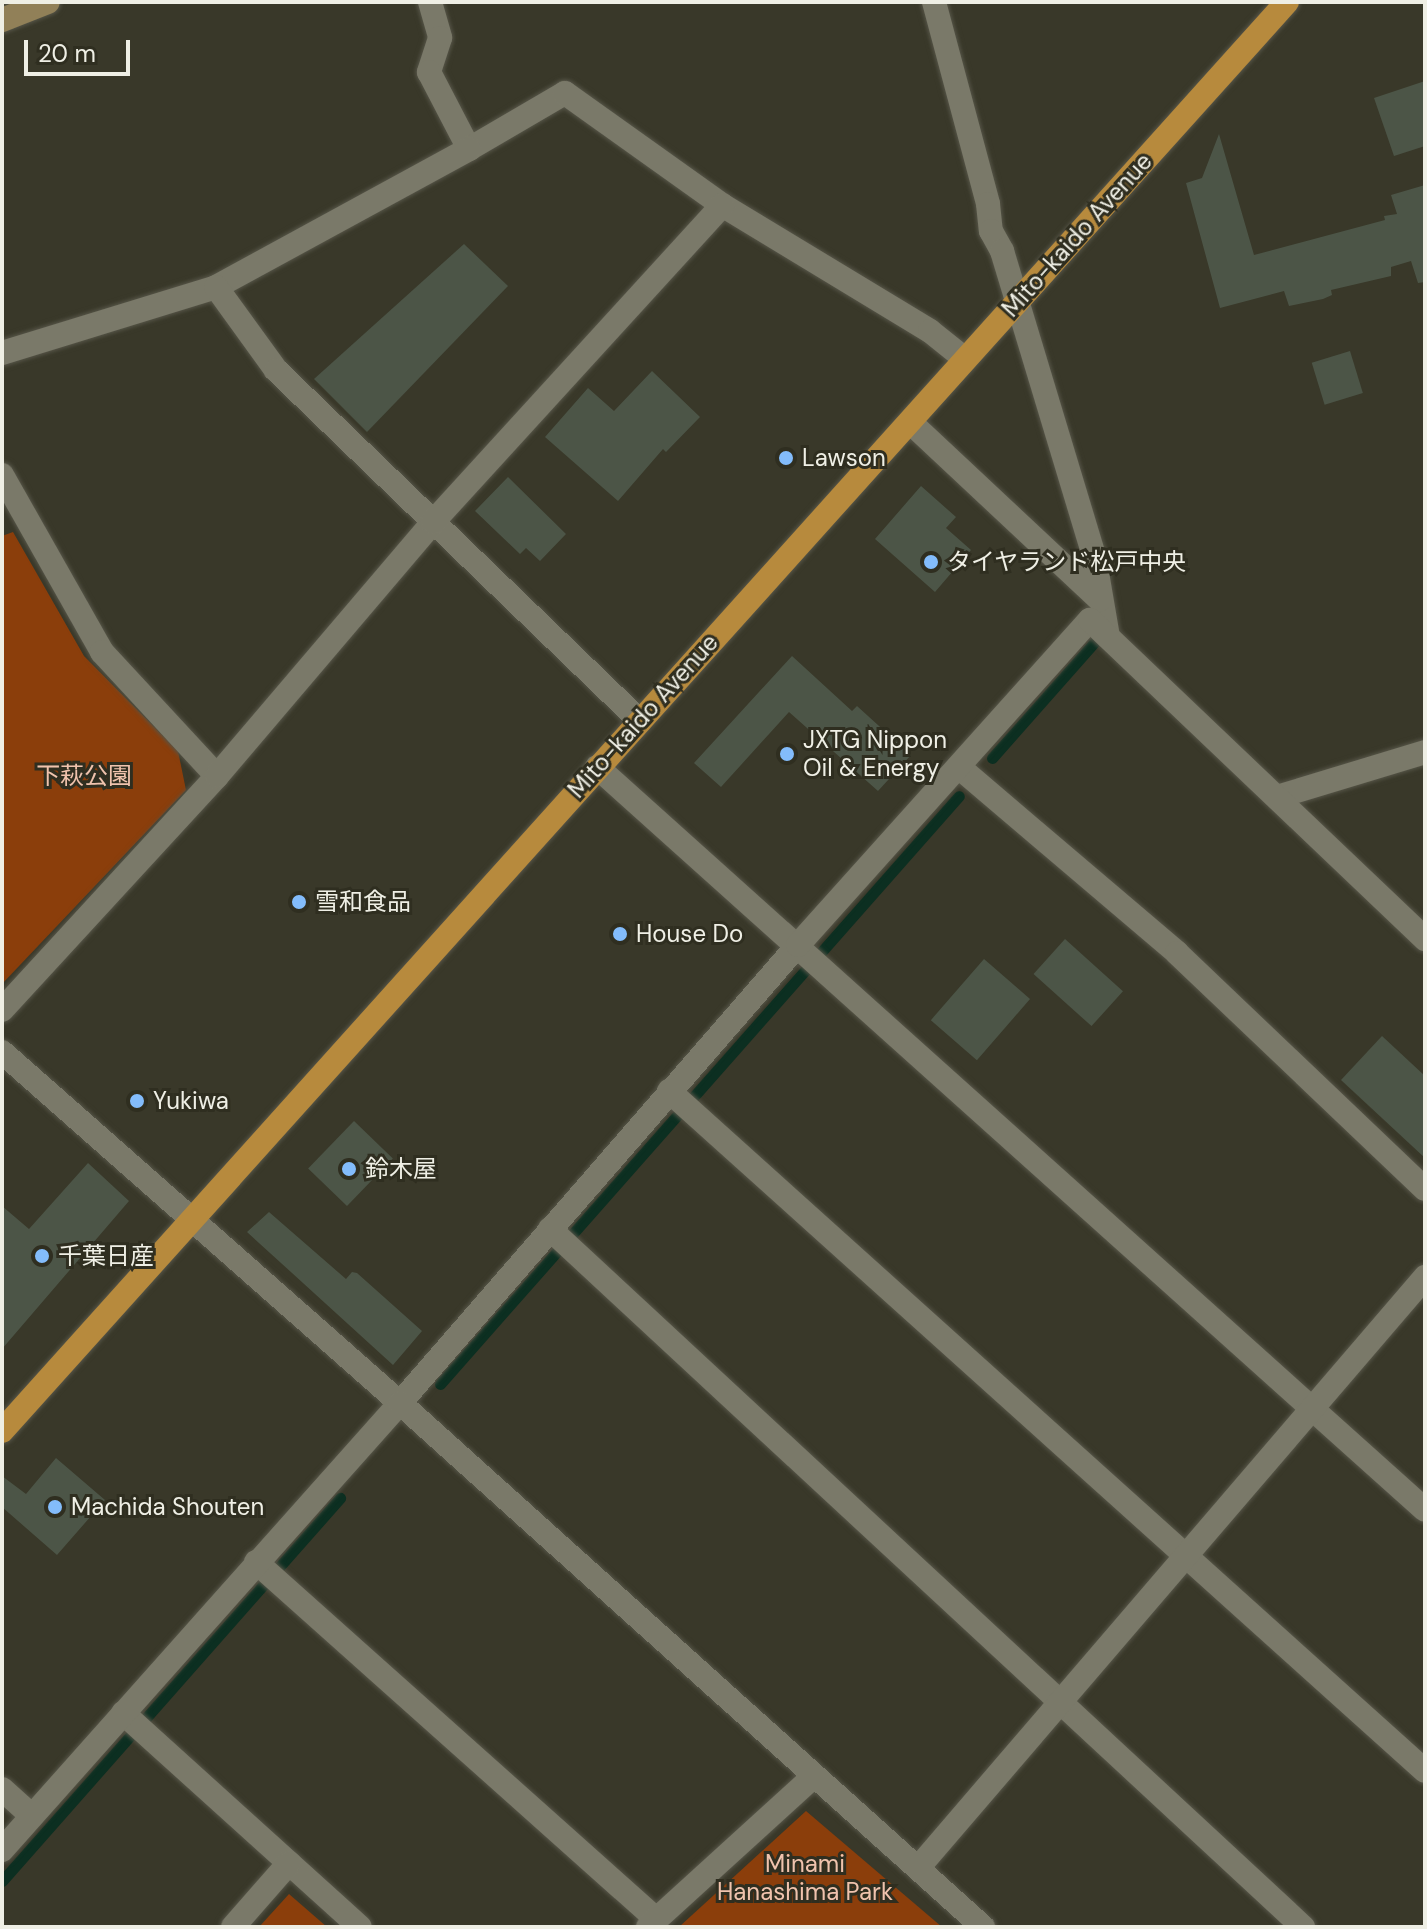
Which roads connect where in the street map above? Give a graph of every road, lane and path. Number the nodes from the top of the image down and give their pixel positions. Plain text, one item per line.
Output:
1 (48, 2) edge
2 (430, 2) edge
3 (934, 2) edge
4 (1287, 2) edge
5 (2, 20) edge
6 (469, 149) junction
7 (722, 205) junction
8 (216, 287) junction
9 (1017, 302) junction
10 (2, 353) edge
11 (965, 359) junction
12 (910, 422) junction
13 (2, 475) edge
14 (433, 522) junction
15 (1100, 600) junction
16 (1108, 637) junction
17 (639, 720) junction
18 (1425, 752) edge
19 (597, 767) junction
20 (960, 768) junction
21 (217, 776) junction
22 (1277, 797) junction
23 (1425, 939) edge
24 (798, 945) junction
25 (2, 1010) edge
26 (2, 1052) edge
27 (669, 1091) junction
28 (1425, 1189) edge
29 (192, 1219) junction
30 (550, 1229) junction
31 (1425, 1277) edge
32 (400, 1403) junction
33 (1313, 1409) junction
34 (2, 1431) edge
35 (1425, 1510) edge
36 (1184, 1554) junction
37 (256, 1562) junction
38 (1061, 1701) junction
39 (123, 1713) junction
40 (1425, 1771) edge
41 (813, 1777) junction
42 (2, 1789) edge
43 (32, 1816) junction
44 (2, 1850) edge
45 (289, 1863) junction
46 (918, 1868) junction
47 (652, 1923) edge
48 (233, 1927) edge
49 (360, 1927) edge
50 (983, 1927) edge
51 (1303, 1927) edge

1 - 5 main road
2 - 6 street
3 - 9 street
4 - 9 highway, Mito-kaido Avenue
6 - 7 street
6 - 8 street
7 - 11 street
7 - 14 street
8 - 10 street
8 - 14 street
9 - 11 highway, Mito-kaido Avenue
9 - 15 street
11 - 12 highway, Mito-kaido Avenue
12 - 15 street
12 - 17 highway, Mito-kaido Avenue
13 - 21 street
14 - 17 street
14 - 21 street
15 - 16 street
16 - 20 street
16 - 22 street
17 - 19 highway, Mito-kaido Avenue
18 - 22 street
19 - 24 street
19 - 29 highway, Mito-kaido Avenue
20 - 24 street
20 - 28 street
21 - 25 street
22 - 23 street
24 - 27 street
24 - 33 street
26 - 29 street
27 - 30 street
27 - 36 street
29 - 32 street
29 - 34 highway, Mito-kaido Avenue
30 - 32 street
30 - 38 street
31 - 33 street
32 - 37 street
32 - 41 street
33 - 35 street
33 - 36 street
36 - 38 street
36 - 40 street
37 - 39 street
37 - 47 street
38 - 46 street
38 - 51 street
39 - 43 street
39 - 45 street
41 - 46 street
41 - 47 street
42 - 43 street
43 - 44 street
45 - 48 street
45 - 49 street
46 - 50 street

